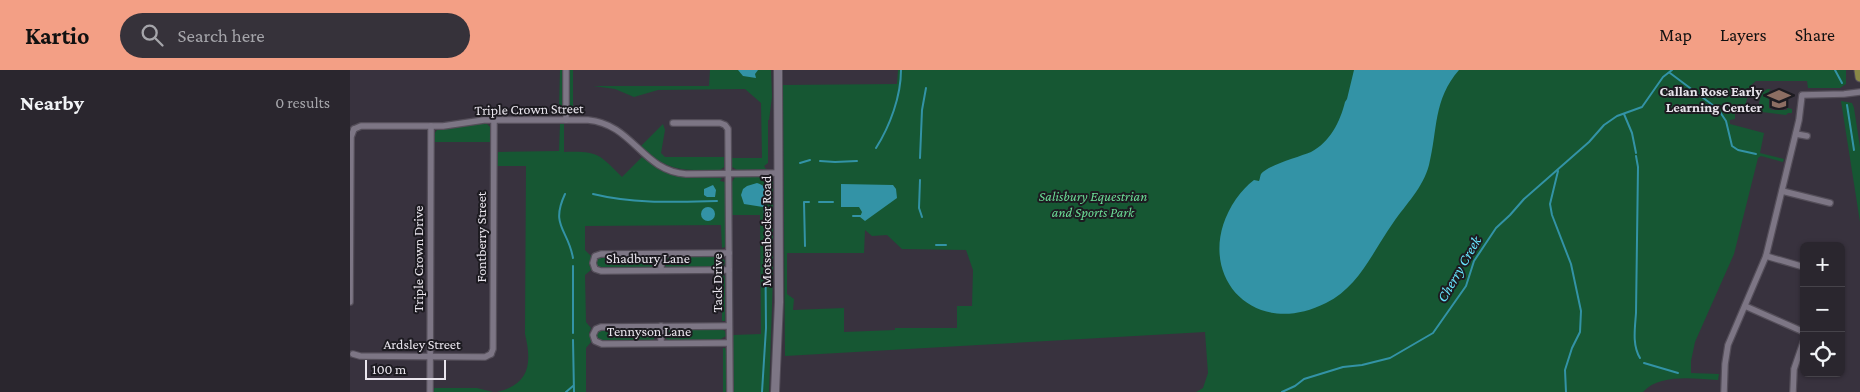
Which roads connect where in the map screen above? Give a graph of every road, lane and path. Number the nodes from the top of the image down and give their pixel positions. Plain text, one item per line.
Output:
1 (566, 70) edge
2 (778, 70) edge
3 (1859, 70) edge
4 (1860, 77) edge
5 (1860, 92) edge
6 (494, 120) junction
7 (566, 120) junction
8 (673, 123) dead end
9 (431, 126) junction
10 (352, 127) edge
11 (1796, 134) junction
12 (1807, 136) dead end
13 (728, 173) junction
14 (779, 173) junction
15 (1782, 191) junction
16 (1830, 203) dead end
17 (729, 253) junction
18 (661, 254) junction
19 (1766, 256) junction
20 (1800, 266) edge
21 (661, 270) junction
22 (729, 270) junction
23 (350, 302) edge
24 (1745, 306) junction
25 (661, 326) junction
26 (729, 326) junction
27 (1800, 330) edge
28 (661, 343) junction
29 (730, 343) junction
30 (350, 348) edge
31 (1800, 352) edge
32 (351, 356) edge
33 (492, 356) joint
34 (430, 357) junction
35 (430, 392) edge
36 (730, 392) edge
37 (776, 392) edge
38 (1724, 392) edge
39 (1793, 392) edge

1 - 7 street
2 - 14 main road, Motsenbocker Road
3 - 4 highway
5 - 11 street
6 - 7 street, Triple Crown Street
6 - 9 street, Triple Crown Street
6 - 33 street, Fontberry Street
7 - 13 street, Triple Crown Street
8 - 13 street, Tack Drive
9 - 10 street, Triple Crown Street
9 - 34 street, Triple Crown Drive
10 - 23 street
11 - 12 street
11 - 15 street
13 - 14 street, Triple Crown Street
13 - 17 street, Tack Drive
14 - 37 main road, Motsenbocker Road
15 - 16 street
15 - 19 street
17 - 18 street, Shadbury Lane
17 - 22 street, Tack Drive
18 - 21 street
18 - 21 street, Shadbury Lane
19 - 20 street
19 - 24 street
21 - 22 street, Shadbury Lane
22 - 26 street, Tack Drive
24 - 27 street
24 - 38 street
25 - 26 street, Tennyson Lane
25 - 28 street
25 - 28 street, Tennyson Lane
26 - 29 street, Tack Drive
28 - 29 street, Tennyson Lane
29 - 36 street, Tack Drive
30 - 32 street
31 - 39 street
32 - 34 street, Ardsley Street
33 - 34 street, Ardsley Street
34 - 35 street, Triple Crown Drive

